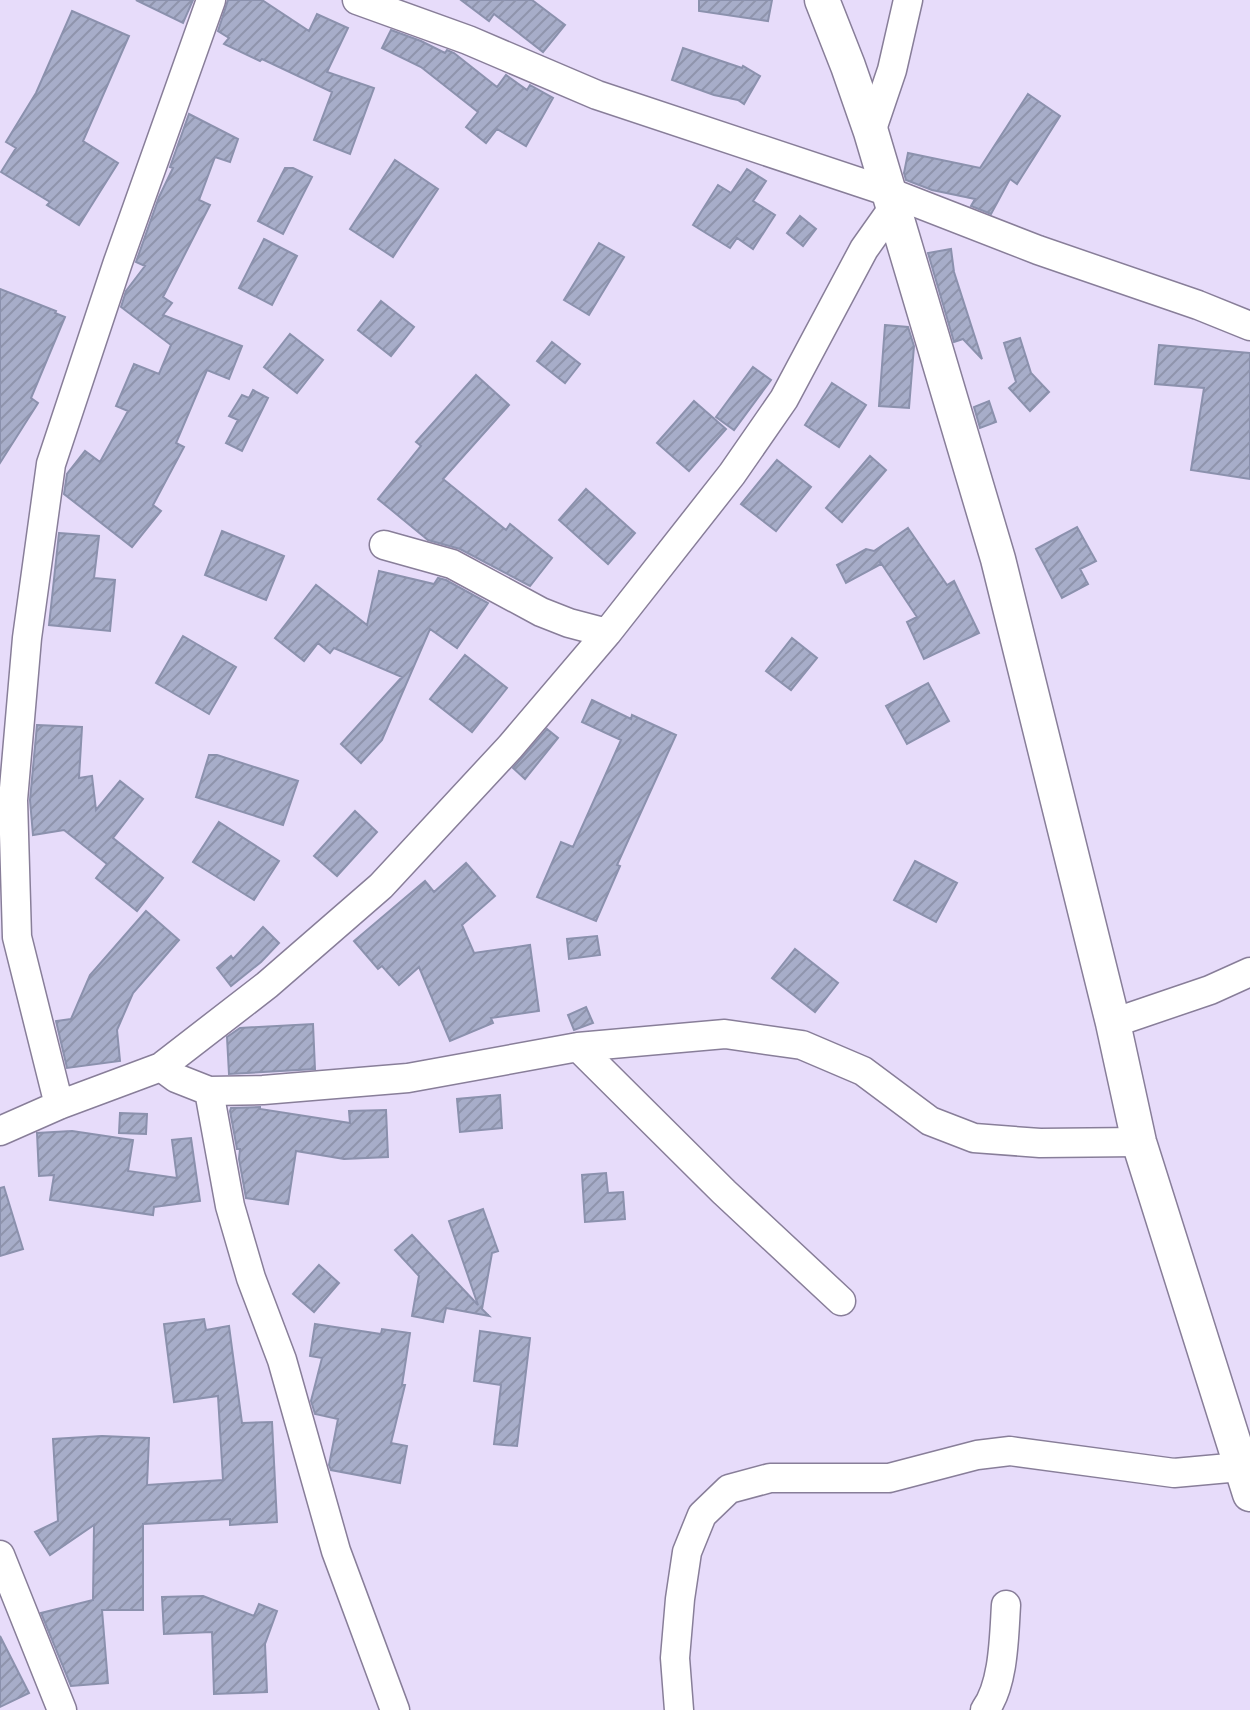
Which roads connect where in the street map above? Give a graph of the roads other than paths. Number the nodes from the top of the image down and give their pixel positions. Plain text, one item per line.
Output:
1 (211, 0) edge
2 (357, 0) edge
3 (822, 0) edge
4 (908, 0) edge
5 (871, 132) junction
6 (891, 200) junction
7 (1250, 326) edge
8 (384, 545) dead end
9 (607, 633) junction
10 (1250, 972) edge
11 (1113, 1023) junction
12 (578, 1047) junction
13 (161, 1067) junction
14 (209, 1091) junction
15 (59, 1105) junction
16 (0, 1131) edge
17 (1139, 1142) junction
18 (841, 1301) dead end
19 (1245, 1480) edge
20 (0, 1555) edge
21 (1006, 1605) dead end
22 (62, 1710) edge
23 (395, 1710) edge
24 (679, 1710) edge
25 (985, 1710) edge

1 - 15 street
2 - 6 street
3 - 5 street
4 - 5 street
5 - 6 street
6 - 7 street
6 - 9 street
6 - 11 street
8 - 9 street
9 - 13 street
10 - 11 street
11 - 17 street
12 - 14 street
12 - 17 street
12 - 18 street
13 - 14 street
13 - 15 street
14 - 23 street
15 - 16 street
17 - 19 street
19 - 24 street
20 - 22 street
21 - 25 street

